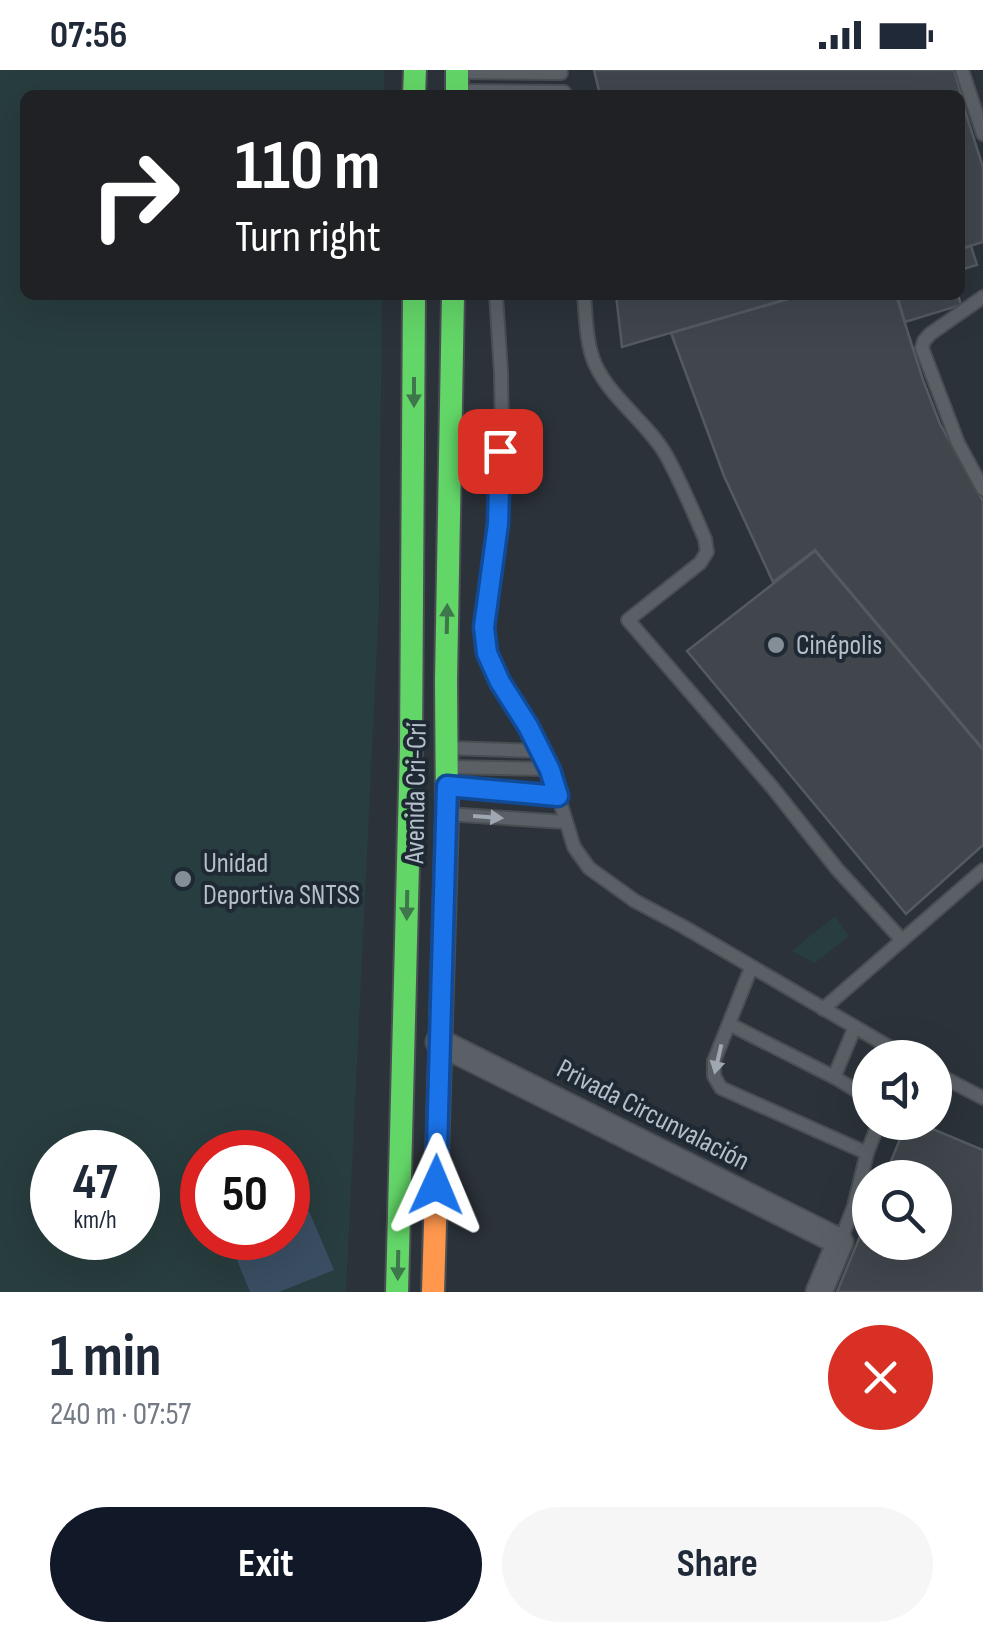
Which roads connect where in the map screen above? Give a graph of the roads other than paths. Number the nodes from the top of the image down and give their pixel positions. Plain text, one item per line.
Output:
1 (962, 70) edge
2 (561, 71) edge
3 (457, 82) edge
4 (528, 90) edge
5 (983, 134) edge
6 (983, 297) edge
7 (414, 300) edge
8 (453, 300) edge
9 (496, 300) edge
10 (585, 300) edge
11 (983, 489) edge
12 (413, 597) junction
13 (446, 680) junction
14 (411, 747) junction
15 (540, 751) junction
16 (448, 767) junction
17 (550, 770) junction
18 (410, 784) junction
19 (558, 796) junction
20 (410, 813) junction
21 (448, 814) junction
22 (565, 822) junction
23 (983, 870) edge
24 (902, 940) junction
25 (751, 968) junction
26 (823, 1009) junction
27 (729, 1024) junction
28 (855, 1027) junction
29 (877, 1040) edge
30 (440, 1042) junction
31 (834, 1077) junction
32 (952, 1082) edge
33 (852, 1088) edge
34 (983, 1098) edge
35 (873, 1140) edge
36 (868, 1153) junction
37 (840, 1242) junction
38 (398, 1292) edge
39 (434, 1292) edge
40 (820, 1292) edge

1 - 5 lane
2 - 3 lane
3 - 4 lane
6 - 11 lane
7 -> 12 main road, Avenida Cri-Crí
13 -> 8 main road, Avenida Cri-Crí
9 - 15 lane
10 - 24 lane
12 - 13 main road
12 - 14 main road, Avenida Cri-Crí
13 - 16 main road, Avenida Cri-Crí
14 - 16 lane
14 - 18 main road, Avenida Cri-Crí
15 - 16 lane
15 - 17 lane
16 - 17 lane
16 - 18 lane
16 - 19 lane
16 - 21 main road, Avenida Cri-Crí
17 - 19 lane
18 - 20 main road, Avenida Cri-Crí
19 - 22 lane
20 - 21 lane
20 -> 38 main road, Avenida Cri-Crí
21 -> 22 lane
21 - 30 main road, Avenida Cri-Crí
22 - 25 lane
23 - 24 lane
24 - 26 lane
25 - 26 lane
25 - 27 lane
26 - 28 lane
27 - 31 lane
27 -> 36 lane
28 - 29 lane
28 - 31 lane
30 - 37 street, Privada Circunvalación
30 - 39 main road, Avenida Cri-Crí
31 - 33 lane
32 - 34 lane
35 - 36 lane
36 - 37 lane
37 - 40 street

